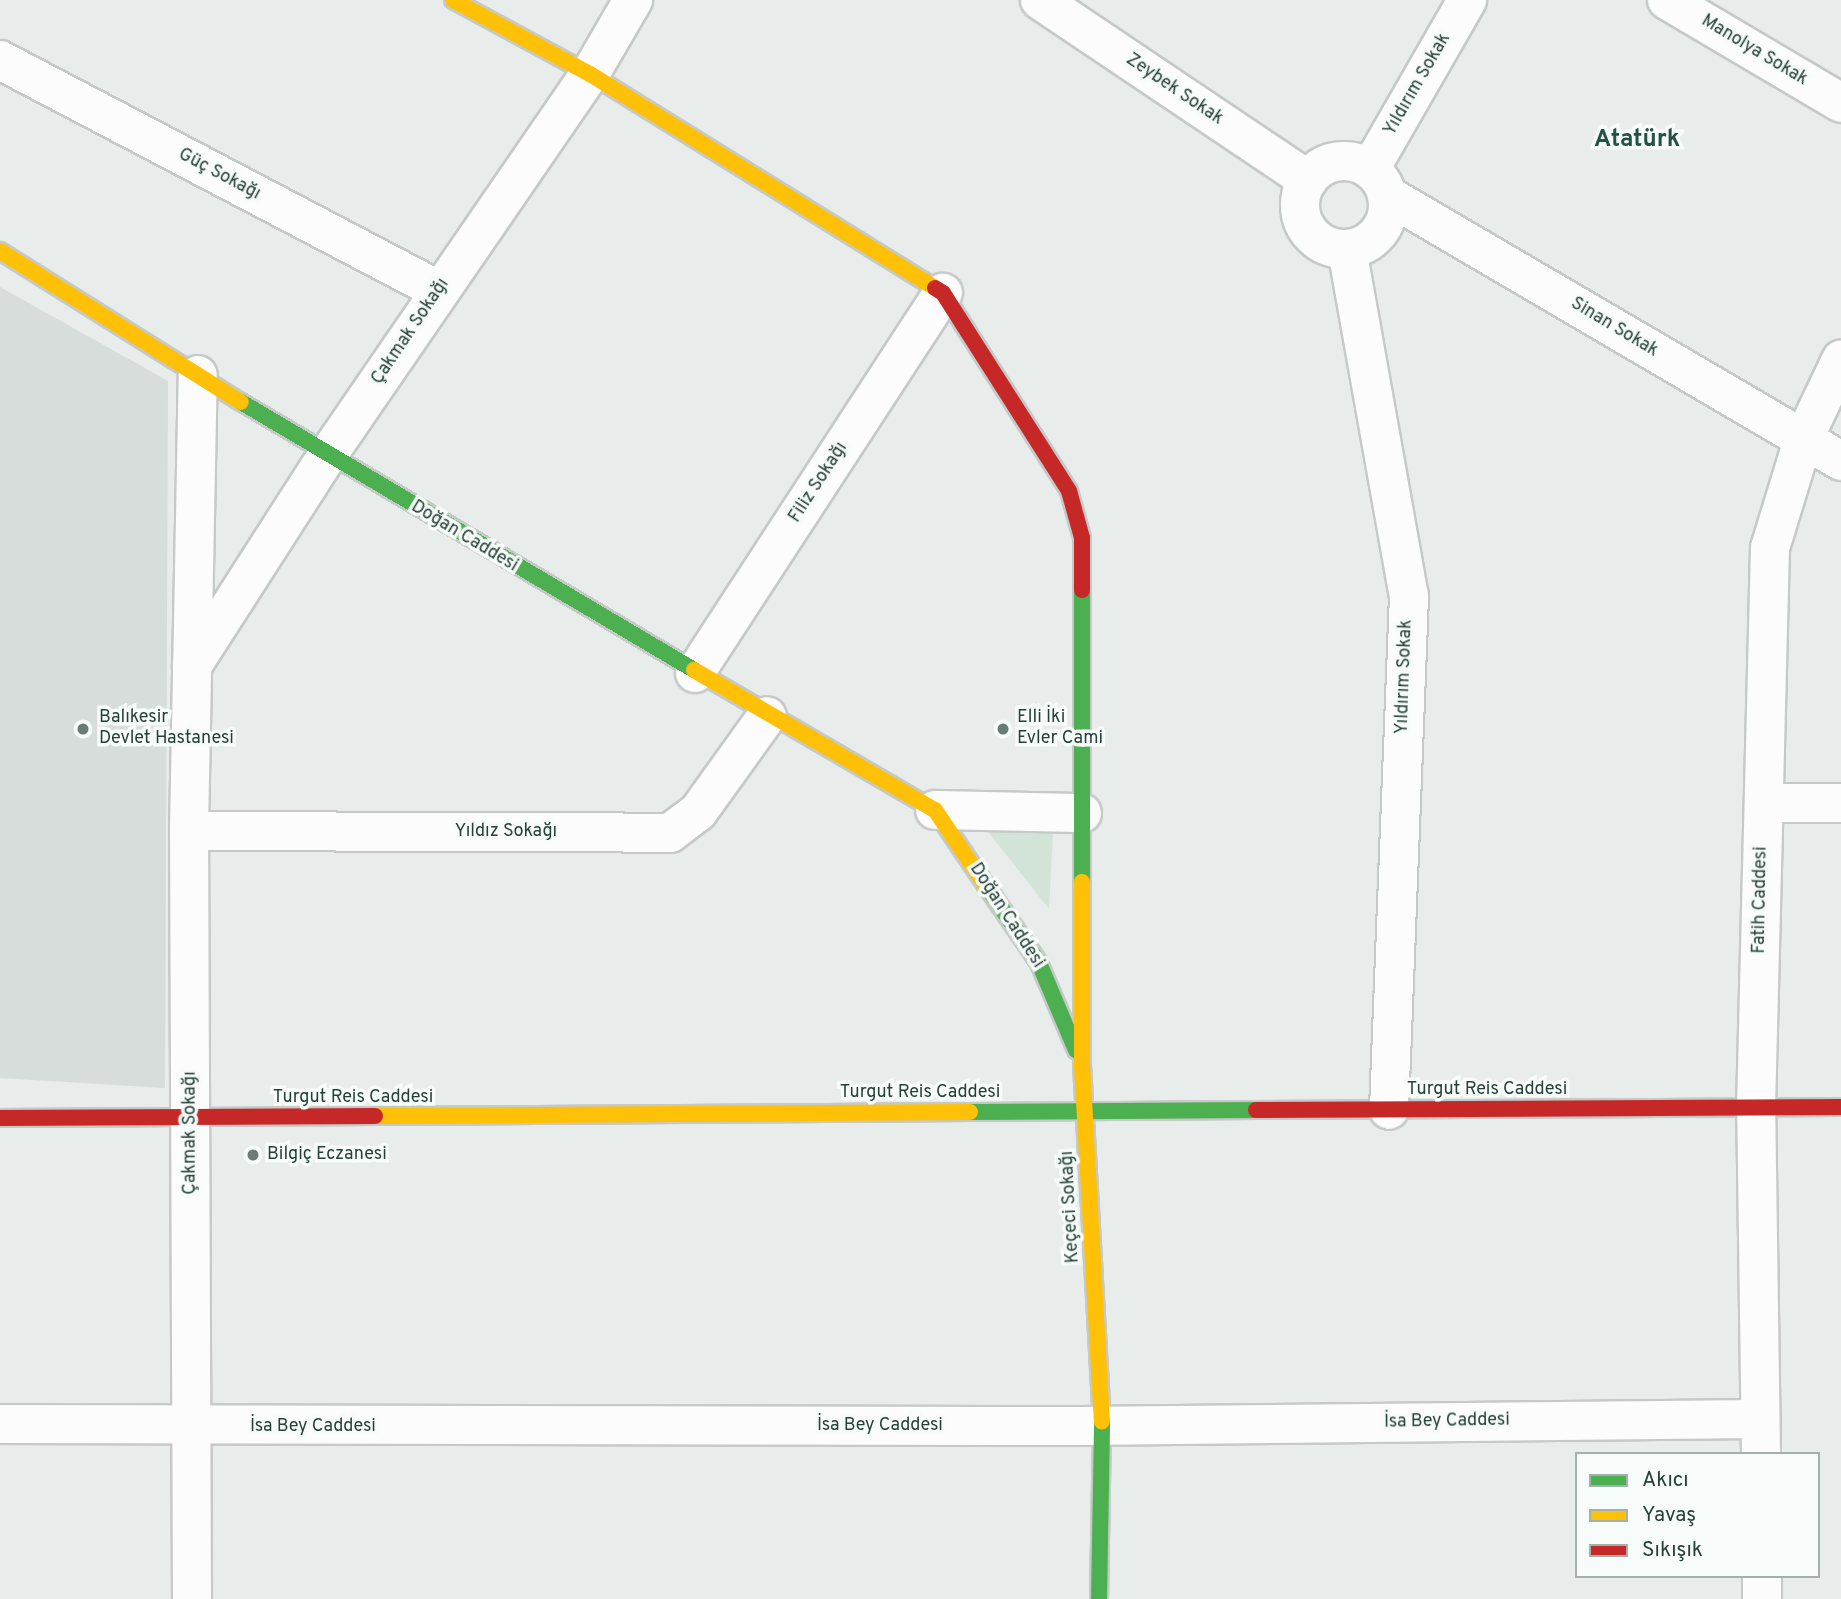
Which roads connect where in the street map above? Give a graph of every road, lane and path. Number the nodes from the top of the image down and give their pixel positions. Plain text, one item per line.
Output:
1 (453, 0) edge
2 (633, 0) edge
3 (1040, 0) edge
4 (1467, 0) edge
5 (1667, 0) edge
6 (0, 60) edge
7 (590, 75) junction
8 (1841, 103) edge
9 (1308, 180) junction
10 (1378, 182) junction
11 (1347, 249) junction
12 (0, 251) edge
13 (439, 290) junction
14 (943, 293) junction
15 (1841, 359) edge
16 (198, 375) junction
17 (1803, 440) junction
18 (327, 456) junction
19 (1841, 461) edge
20 (192, 666) junction
21 (695, 673) junction
22 (767, 716) junction
23 (1764, 803) junction
24 (1841, 803) edge
25 (935, 810) junction
26 (1083, 813) junction
27 (189, 831) junction
28 (1082, 1065) junction
29 (1841, 1107) edge
30 (1756, 1109) junction
31 (1389, 1110) junction
32 (1086, 1111) junction
33 (0, 1118) edge
34 (191, 1119) junction
35 (0, 1424) edge
36 (1102, 1425) junction
37 (191, 1427) junction
38 (1760, 1436) edge
39 (1762, 1578) edge
40 (192, 1599) edge
41 (1099, 1599) edge
42 (1762, 1599) edge

1 - 7 street
2 - 7 street, Çakmak Sokağı
3 - 9 street, Zeybek Sokak
4 - 10 street, Yıldırım Sokak
5 - 8 street, Manolya Sokak
6 - 13 street, Güç Sokağı
7 - 13 street, Çakmak Sokağı
7 - 14 street
9 - 10 street
9 - 11 street
10 - 11 street
10 - 17 street, Sinan Sokak
11 - 31 street, Yıldırım Sokak
12 - 16 street, Doğan Caddesi
13 - 18 street, Çakmak Sokağı
14 - 21 street, Filiz Sokağı
14 - 26 street, Keçeci Sokağı
15 - 17 street, Fatih Caddesi
16 - 18 street, Doğan Caddesi
16 - 20 street, Çakmak Sokağı
17 - 19 street, Sinan Sokak
17 - 23 street, Fatih Caddesi
18 - 20 street, Çakmak Sokağı
18 - 21 street, Doğan Caddesi
20 - 27 street, Çakmak Sokağı
21 - 22 street, Doğan Caddesi
22 - 25 street, Doğan Caddesi
22 - 27 street, Yıldız Sokağı
23 - 24 street
23 - 30 street, Fatih Caddesi
25 - 26 street, Doğan Caddesi
25 - 28 street, Doğan Caddesi
26 - 28 street, Keçeci Sokağı
27 - 34 street, Çakmak Sokağı
28 - 32 street, Keçeci Sokağı
29 - 30 street, Turgut Reis Caddesi
30 - 31 street, Turgut Reis Caddesi
30 - 38 street, Fatih Caddesi
31 - 32 street, Turgut Reis Caddesi
32 - 34 street, Turgut Reis Caddesi
32 - 36 street, Keçeci Sokağı
33 - 34 street, Turgut Reis Caddesi
34 - 37 street, Çakmak Sokağı
35 - 37 street, İsa Bey Caddesi
36 - 37 street, İsa Bey Caddesi
36 - 38 street, İsa Bey Caddesi
36 - 41 street, Keçeci Sokağı
37 - 40 street, Çakmak Sokağı
39 - 42 street

